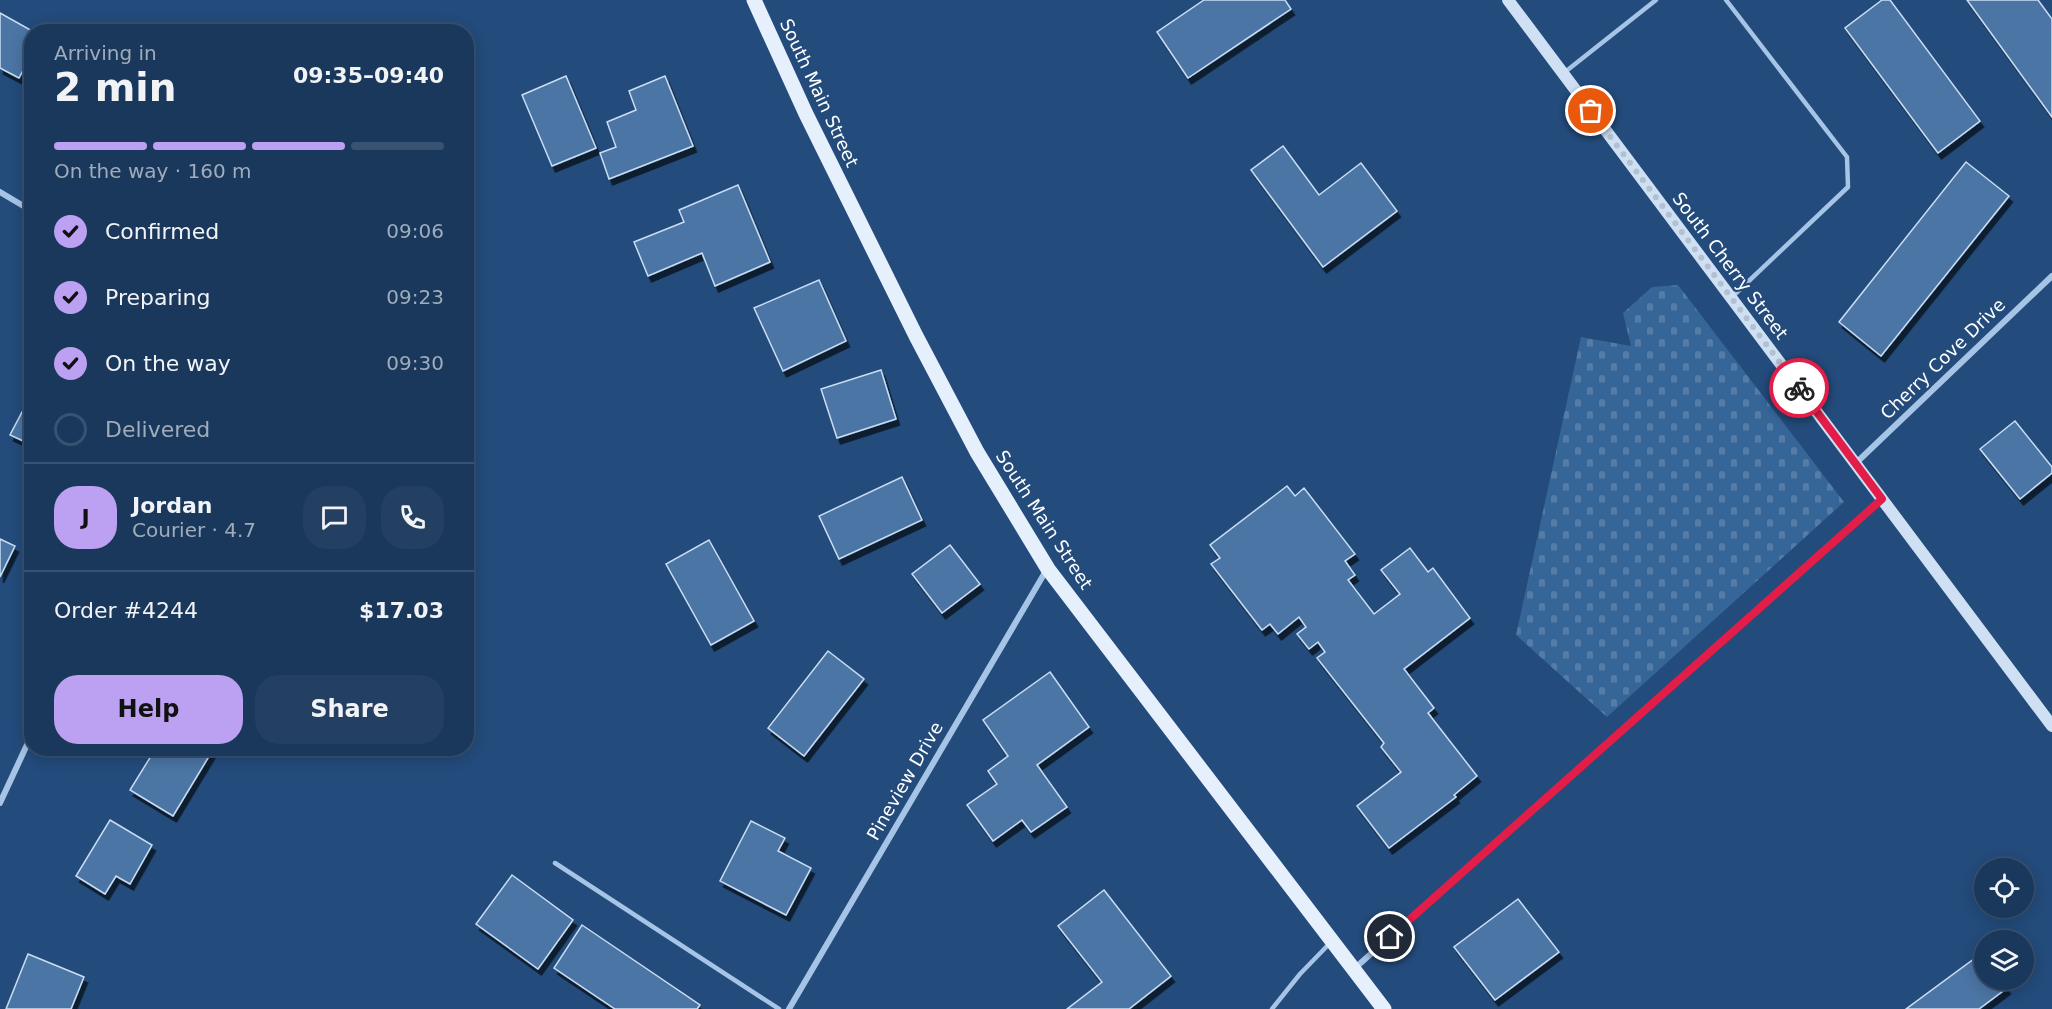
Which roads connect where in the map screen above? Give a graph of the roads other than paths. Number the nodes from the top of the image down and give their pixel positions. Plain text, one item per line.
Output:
1 (754, 0) edge
2 (1508, 0) edge
3 (1656, 0) edge
4 (1726, 0) edge
5 (1563, 73) junction
6 (0, 192) edge
7 (24, 206) edge
8 (2052, 276) edge
9 (1731, 298) junction
10 (1856, 463) junction
11 (1882, 499) junction
12 (1048, 569) junction
13 (2052, 726) edge
14 (24, 751) edge
15 (0, 803) edge
16 (555, 863) dead end
17 (1333, 940) junction
18 (1355, 969) junction
19 (779, 1009) edge
20 (789, 1009) edge
21 (1272, 1009) edge
22 (1384, 1009) edge

1 - 12 main road, South Main Street
2 - 5 main road, South Cherry Street
3 - 5 lane
4 - 9 lane
5 - 9 main road, South Cherry Street
6 - 7 street
8 - 10 street, Cherry Cove Drive
9 - 10 main road, South Cherry Street
10 - 11 main road, South Cherry Street
11 - 13 main road, South Cherry Street
11 - 18 street
12 - 17 main road, South Main Street
12 - 20 street, Pineview Drive
14 - 15 street
16 - 19 lane
17 - 18 main road, South Main Street
17 - 21 lane
18 - 22 main road, South Main Street

